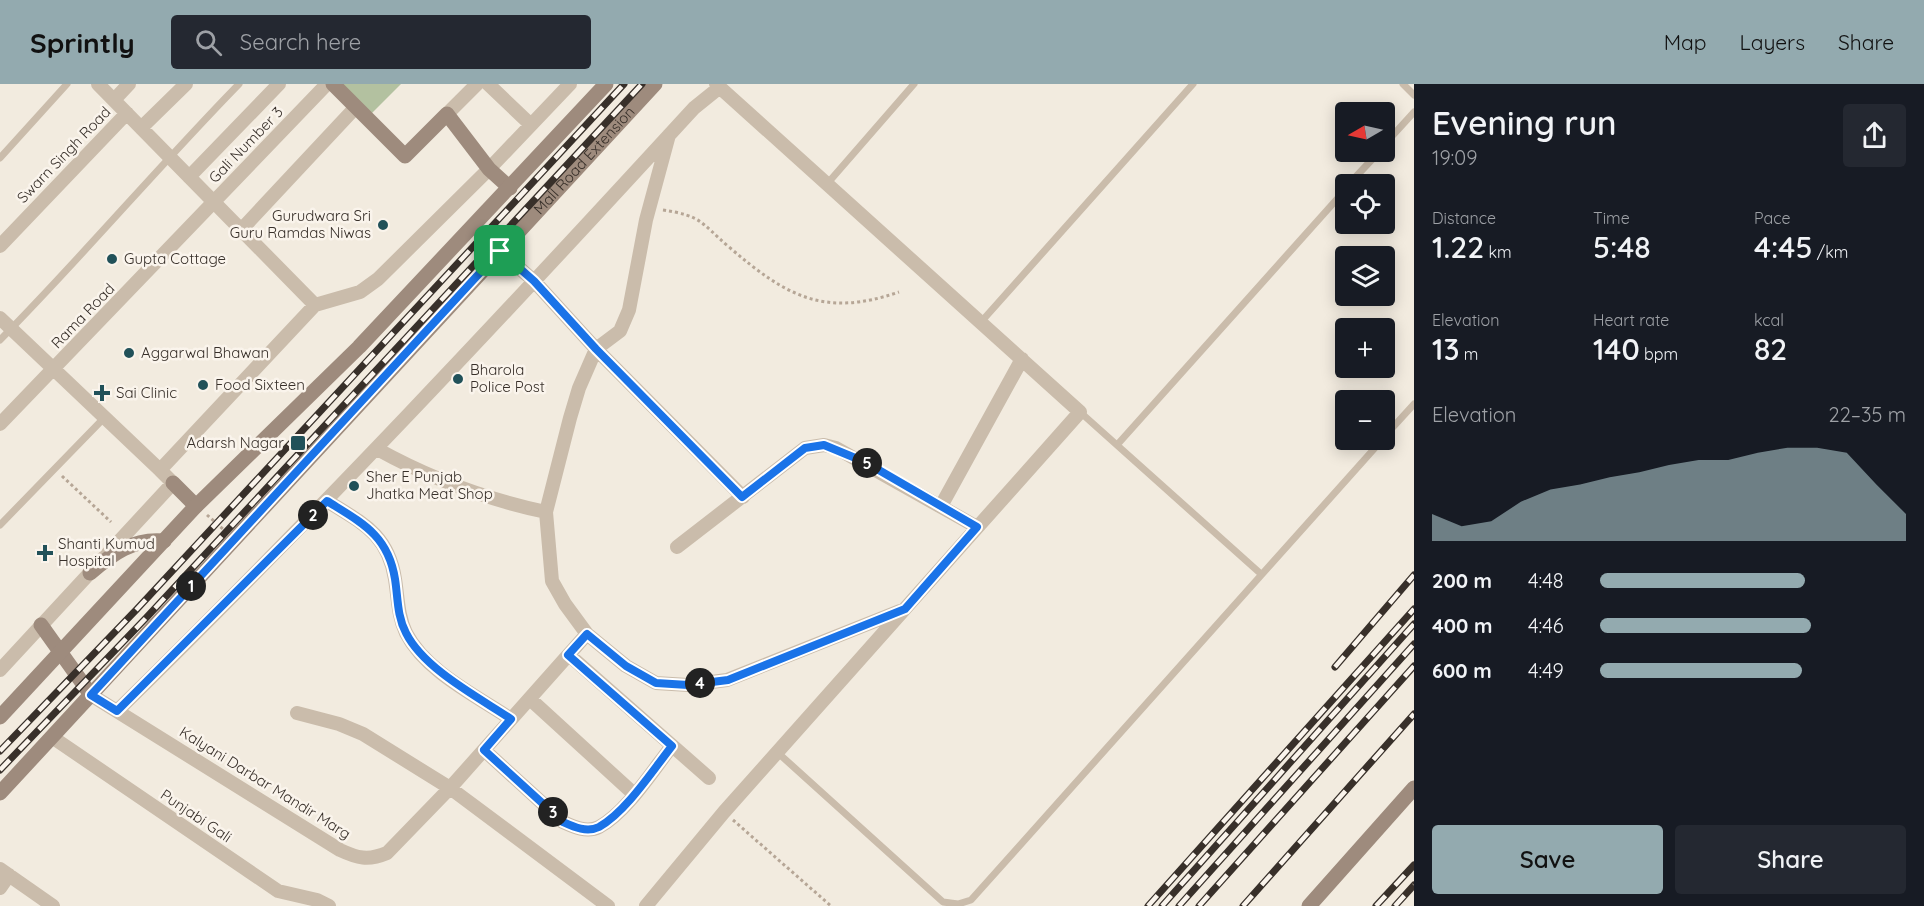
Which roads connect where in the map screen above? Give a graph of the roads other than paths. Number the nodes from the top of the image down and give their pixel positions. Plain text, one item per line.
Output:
1 (67, 84) edge
2 (98, 84) edge
3 (129, 84) edge
4 (186, 84) edge
5 (239, 84) edge
6 (279, 84) edge
7 (327, 84) edge
8 (333, 84) edge
9 (477, 84) edge
10 (488, 84) edge
11 (570, 84) edge
12 (606, 84) edge
13 (655, 84) edge
14 (914, 84) edge
15 (1193, 84) edge
16 (1402, 84) edge
17 (720, 85) edge
18 (1414, 95) edge
19 (114, 100) junction
20 (355, 108) junction
21 (1414, 112) edge
22 (127, 113) junction
23 (447, 114) junction
24 (530, 124) junction
25 (141, 128) junction
26 (1395, 133) edge
27 (669, 135) junction
28 (169, 156) junction
29 (0, 158) edge
30 (1370, 162) edge
31 (489, 169) junction
32 (1358, 174) edge
33 (189, 177) junction
34 (827, 184) junction
35 (510, 188) junction
36 (1335, 201) edge
37 (214, 202) junction
38 (241, 230) junction
39 (0, 246) edge
40 (500, 251) junction
41 (534, 281) junction
42 (315, 305) junction
43 (0, 318) edge
44 (981, 322) junction
45 (11, 329) junction
46 (0, 340) edge
47 (596, 349) junction
48 (1022, 359) junction
49 (55, 369) junction
50 (1414, 404) edge
51 (1080, 412) junction
52 (106, 417) junction
53 (0, 424) edge
54 (1395, 425) edge
55 (1117, 445) junction
56 (376, 449) junction
57 (1372, 450) edge
58 (160, 470) junction
59 (173, 483) junction
60 (742, 497) junction
61 (327, 501) junction
62 (196, 506) junction
63 (941, 506) junction
64 (546, 512) junction
65 (0, 525) edge
66 (977, 527) junction
67 (164, 541) junction
68 (677, 547) dead end
69 (90, 573) junction
70 (1261, 574) junction
71 (905, 609) junction
72 (41, 625) junction
73 (587, 634) junction
74 (61, 653) junction
75 (568, 655) junction
76 (0, 670) edge
77 (91, 695) junction
78 (530, 699) junction
79 (117, 711) junction
80 (297, 713) dead end
81 (0, 717) edge
82 (511, 719) junction
83 (52, 737) junction
84 (672, 746) junction
85 (484, 750) junction
86 (777, 752) junction
87 (708, 778) dead end
88 (450, 788) junction
89 (1414, 788) edge
90 (0, 793) edge
91 (634, 794) junction
92 (5, 872) edge
93 (0, 888) edge
94 (53, 906) edge
95 (329, 906) edge
96 (608, 906) edge
97 (646, 906) edge
98 (1309, 906) edge

1 - 29 lane
2 - 19 street
3 - 19 street
4 - 25 street
5 - 28 lane
6 - 33 street
7 - 37 street, Gali Number 3
8 - 20 main road
9 - 23 street
10 - 24 street
11 - 24 street
12 - 35 main road
13 - 40 main road, Mall Road Extension
14 - 34 lane
15 - 44 lane
16 - 18 lane
17 - 27 street
17 - 34 street
19 - 22 street
20 - 23 main road
20 - 38 street
21 - 26 lane
22 - 25 street
22 - 39 street, Swarn Singh Road
23 - 31 main road
24 - 31 street
25 - 28 street
27 - 41 street
27 - 47 street
28 - 33 street
28 - 45 lane
30 - 32 lane
31 - 35 main road
31 - 42 street
33 - 37 street
34 - 44 street
35 - 62 main road
36 - 55 lane
37 - 38 street
37 - 49 street, Rama Road
38 - 42 street
40 - 41 street
40 - 77 main road, Mall Road Extension
41 - 47 street
41 - 56 street
42 - 58 street
43 - 45 street
44 - 48 street
45 - 46 lane
45 - 49 street
47 - 60 street
47 - 64 street
48 - 51 street
48 - 63 street
49 - 52 street
49 - 53 street, Rama Road
50 - 54 lane
51 - 55 lane
51 - 66 street
52 - 58 street
52 - 65 lane
55 - 70 lane
56 - 61 street
56 - 64 street
57 - 70 lane
58 - 59 street
59 - 62 main road
59 - 69 street
60 - 63 street
60 - 68 street
61 - 79 street
61 - 82 street
62 - 67 main road
63 - 66 street
64 - 73 street
66 - 71 street
67 - 69 main road
67 - 74 main road
69 - 72 street
70 - 86 lane
71 - 73 street
71 - 86 street
72 - 74 main road
72 - 76 street
73 - 75 street, Kalyani Darbar Mandir Marg
74 - 77 main road
74 - 81 main road
75 - 78 street, Kalyani Darbar Mandir Marg
75 - 84 street
77 - 79 street, Kalyani Darbar Mandir Marg
77 - 83 main road, Mall Road Extension
78 - 82 street, Kalyani Darbar Mandir Marg
78 - 91 street
79 - 88 street, Kalyani Darbar Mandir Marg
80 - 88 street
82 - 85 street, Kalyani Darbar Mandir Marg
83 - 90 main road, Mall Road Extension
83 - 95 street, Punjabi Gali
84 - 87 street
84 - 91 street
85 - 88 street, Kalyani Darbar Mandir Marg
85 - 91 street
86 - 97 street
88 - 96 street
89 - 98 main road
92 - 93 street
92 - 94 street

